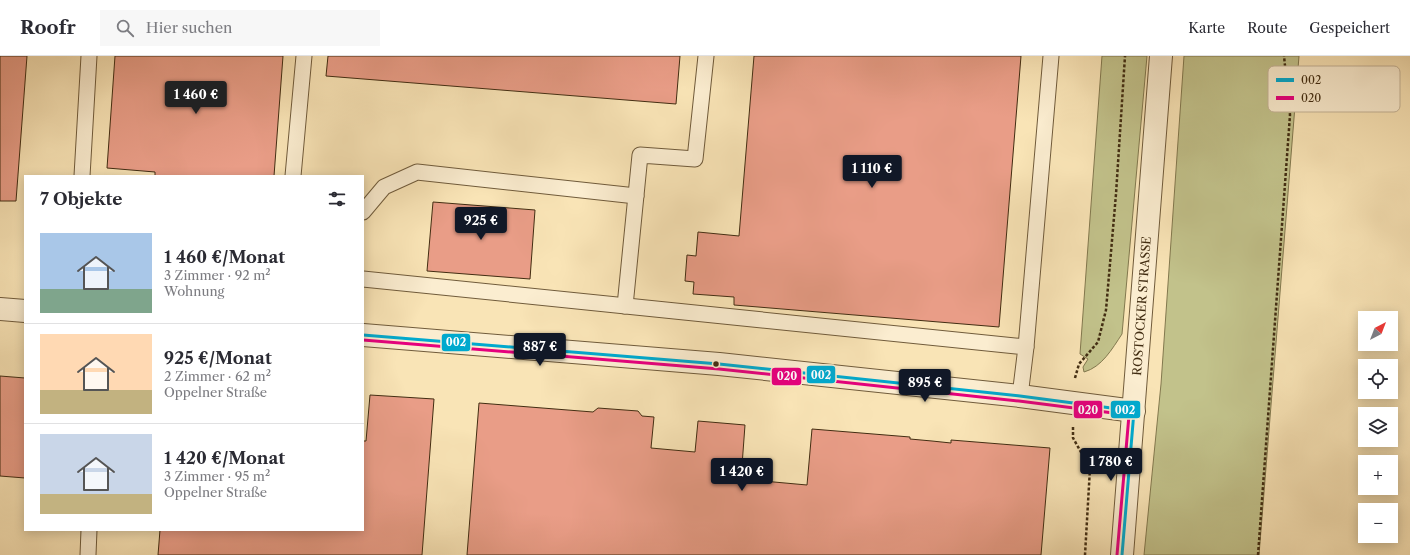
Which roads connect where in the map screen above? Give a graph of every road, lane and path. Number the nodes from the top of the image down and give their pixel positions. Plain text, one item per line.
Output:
1 (89, 56) edge
2 (304, 56) edge
3 (706, 56) edge
4 (1051, 56) edge
5 (1125, 56) edge
6 (1161, 56) edge
7 (1284, 56) edge
8 (1285, 66) edge
9 (1290, 112) edge
10 (82, 175) edge
11 (293, 175) edge
12 (636, 196) junction
13 (364, 211) edge
14 (364, 279) edge
15 (625, 306) junction
16 (0, 309) edge
17 (24, 311) edge
18 (364, 335) edge
19 (1026, 347) junction
20 (1020, 396) junction
21 (1072, 403) junction
22 (1134, 411) junction
23 (89, 531) edge
24 (88, 555) edge
25 (1085, 555) edge
26 (1122, 555) edge
27 (1258, 555) edge

1 - 10 lane
2 - 11 lane
3 - 12 lane
4 - 19 lane
5 - 21 path
6 - 22 street, ROSTOCKER STRASSE
7 - 8 path
9 - 27 path
12 - 13 lane
12 - 15 lane
14 - 15 lane
15 - 19 lane
16 - 17 street
18 - 20 street
19 - 20 lane
20 - 21 street
21 - 22 street
21 - 25 path
22 - 26 street, ROSTOCKER STRASSE
23 - 24 lane

